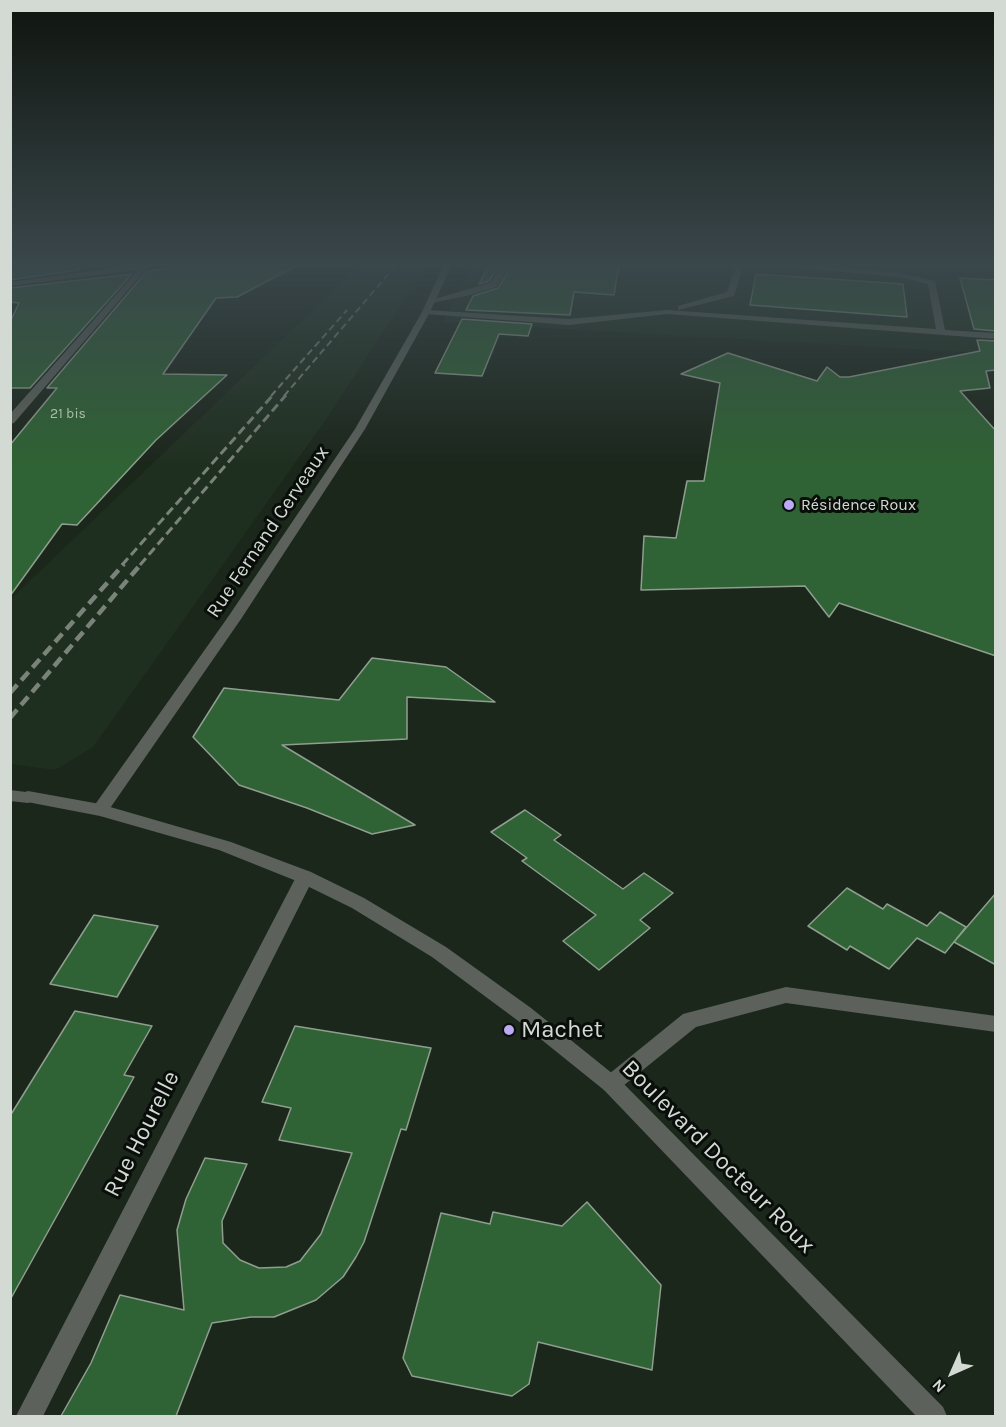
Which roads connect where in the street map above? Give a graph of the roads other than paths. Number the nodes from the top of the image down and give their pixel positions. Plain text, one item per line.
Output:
1 (89, 331) edge
2 (415, 331) edge
3 (922, 331) edge
4 (941, 332) joint
5 (996, 336) edge
6 (10, 422) edge
7 (19, 796) edge
8 (100, 810) junction
9 (305, 877) junction
10 (996, 1024) edge
11 (611, 1084) junction
12 (29, 1416) edge
13 (934, 1416) edge

1 - 6 street
2 - 8 street, Rue Fernand Cerveaux
3 - 4 street
4 - 5 street
7 - 8 street, Boulevard Docteur Roux
8 - 9 street, Boulevard Docteur Roux
9 - 11 street, Boulevard Docteur Roux
9 - 12 street, Rue Hourelle
10 - 11 street
11 - 13 street, Boulevard Docteur Roux

